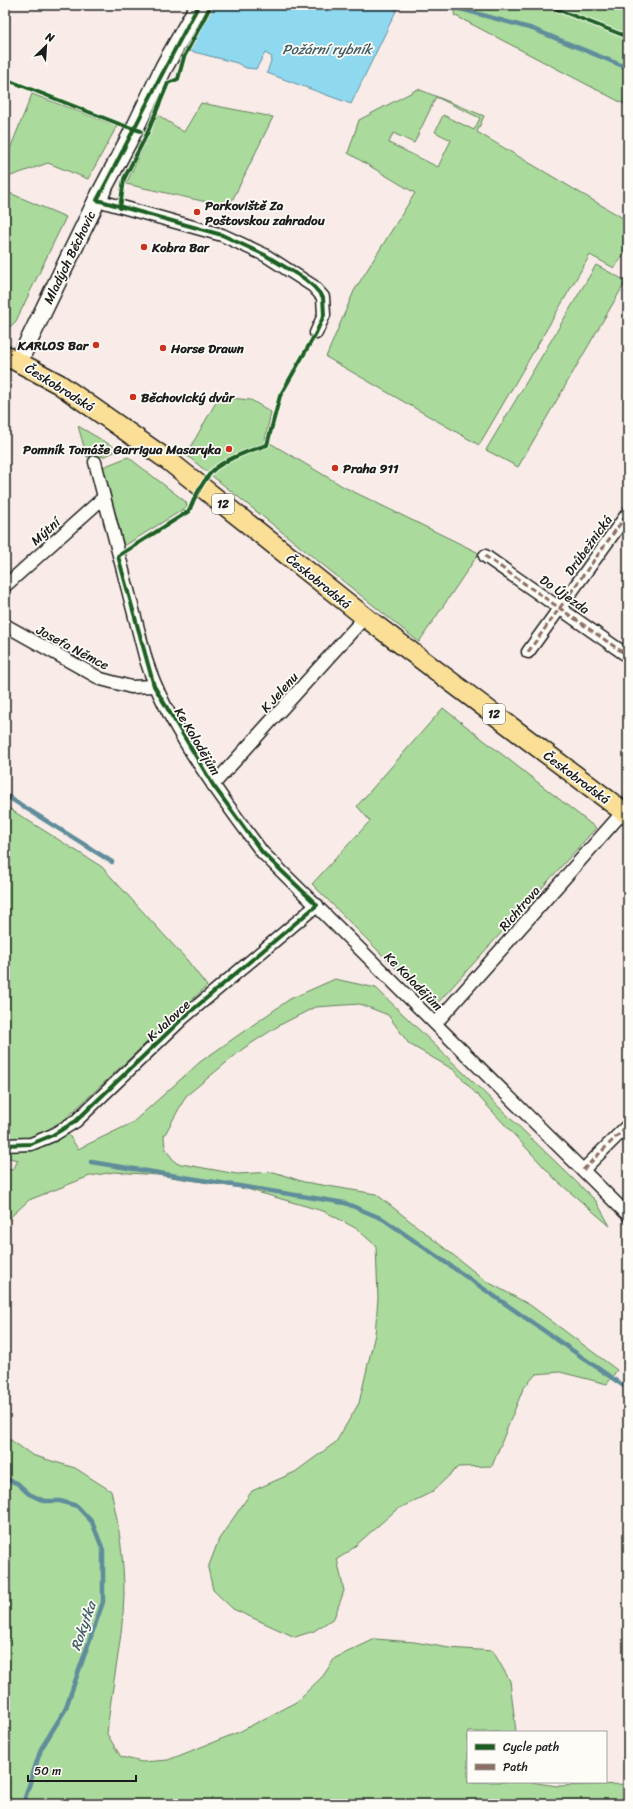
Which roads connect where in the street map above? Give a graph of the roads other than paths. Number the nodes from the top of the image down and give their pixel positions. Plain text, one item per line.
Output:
1 (199, 5) edge
2 (97, 200) junction
3 (316, 333) dead end
4 (12, 358) edge
5 (95, 462) dead end
6 (103, 498) junction
7 (628, 513) edge
8 (485, 556) dead end
9 (5, 586) edge
10 (560, 607) junction
11 (365, 617) junction
12 (5, 625) edge
13 (528, 652) dead end
14 (628, 656) edge
15 (154, 686) junction
16 (213, 785) junction
17 (626, 813) edge
18 (317, 905) junction
19 (436, 1023) junction
20 (628, 1125) edge
21 (6, 1145) edge
22 (583, 1170) junction
23 (628, 1214) edge

1 - 2 street, Mladých Běchovic
2 - 3 street
2 - 4 street, Mladých Běchovic
4 - 11 main road, Českobrodská / 12
5 - 6 street, Ke Kolodějům
6 - 9 street, Mýtní
6 - 15 street, Ke Kolodějům
7 - 10 street, Drůbežnická
8 - 10 street, Do Újezda
10 - 13 street, Drůbežnická
10 - 14 street, Do Újezda
11 - 16 street, K Jelenu
11 - 17 main road, Českobrodská / 12
12 - 15 street, Josefa Němce
15 - 16 street, Ke Kolodějům
16 - 18 street, Ke Kolodějům
17 - 19 street, Richtrova
18 - 19 street, Ke Kolodějům
18 - 21 street, K Jalovce
19 - 22 street, Ke Kolodějům
20 - 22 street
22 - 23 street, Ke Kolodějům

